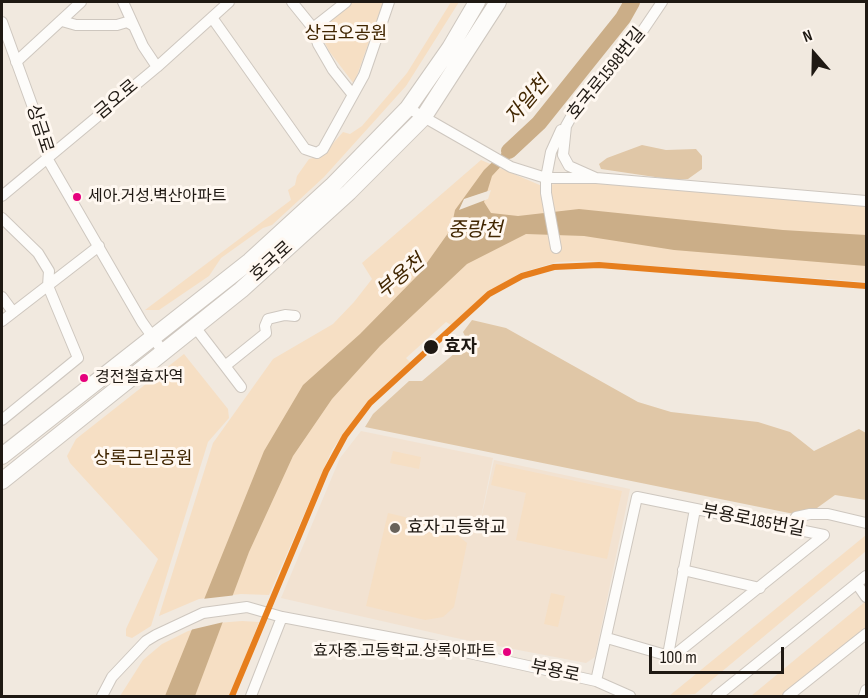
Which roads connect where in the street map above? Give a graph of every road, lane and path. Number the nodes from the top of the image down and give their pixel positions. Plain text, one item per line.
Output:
1 (81, 2) edge
2 (123, 2) edge
3 (229, 2) edge
4 (292, 2) edge
5 (346, 2) edge
6 (389, 2) edge
7 (477, 2) edge
8 (498, 2) edge
9 (662, 2) edge
10 (213, 19) junction
11 (62, 21) junction
12 (2, 22) edge
13 (134, 26) junction
14 (313, 28) junction
15 (450, 48) junction
16 (16, 62) junction
17 (157, 67) junction
18 (447, 82) junction
19 (353, 95) junction
20 (408, 108) junction
21 (575, 110) junction
22 (423, 118) junction
23 (47, 158) junction
24 (546, 178) junction
25 (596, 178) junction
26 (2, 196) edge
27 (867, 201) edge
28 (2, 218) edge
29 (99, 246) junction
30 (555, 248) dead end
31 (48, 286) junction
32 (2, 297) edge
33 (13, 312) junction
34 (295, 316) dead end
35 (2, 321) edge
36 (195, 327) junction
37 (152, 338) junction
38 (164, 352) junction
39 (225, 366) junction
40 (242, 387) dead end
41 (2, 420) edge
42 (2, 456) edge
43 (2, 481) edge
44 (695, 509) junction
45 (867, 523) edge
46 (791, 527) junction
47 (683, 570) junction
48 (867, 576) edge
49 (856, 584) junction
50 (760, 588) junction
51 (867, 597) edge
52 (282, 617) junction
53 (866, 636) edge
54 (607, 638) junction
55 (668, 655) junction
56 (596, 681) junction
57 (867, 690) edge
58 (102, 696) edge
59 (251, 696) edge
60 (630, 696) edge
61 (717, 696) edge
62 (788, 696) edge
63 (864, 696) edge

1 - 11 street
2 - 13 street
3 - 10 street, 금오로
4 - 14 street
5 - 14 street
6 - 19 street
7 - 15 main road, 호국로
8 - 18 main road, 호국로
9 - 21 street, 호국로1598번길
10 - 17 street, 금오로
10 - 19 street
11 - 13 street
11 - 16 street
12 - 16 street, 상금로
13 - 17 street
14 - 19 street
15 - 18 main road
15 - 20 main road, 호국로
16 - 23 street, 상금로
17 - 23 street, 금오로
18 - 22 main road, 호국로
20 - 22 street
20 - 37 main road, 호국로
21 - 24 street
21 - 25 street, 호국로1598번길
22 - 24 street
22 - 36 main road, 호국로
23 - 26 street, 금오로
23 - 29 street, 상금로
24 - 25 street
24 - 30 street
25 - 27 street
28 - 31 street
29 - 31 street
29 - 37 street, 상금로
31 - 33 street
31 - 41 street
32 - 33 street
33 - 35 street
34 - 39 street
36 - 38 main road, 호국로
36 - 39 street
37 - 38 street, 상금로
37 - 42 main road, 호국로
38 - 43 main road, 호국로
39 - 40 street
44 - 46 street, 부용로185번길
44 - 47 street
44 - 54 street, 부용로185번길
45 - 46 street
46 - 50 street, 부용로185번길
47 - 50 street
47 - 55 street
48 - 49 street
49 - 51 street
49 - 61 street
50 - 55 street, 부용로185번길
52 - 56 street, 부용로
52 - 58 street, 부용로
52 - 59 street
53 - 62 street
54 - 55 street
54 - 56 street, 부용로185번길
56 - 60 street, 부용로
57 - 63 street

